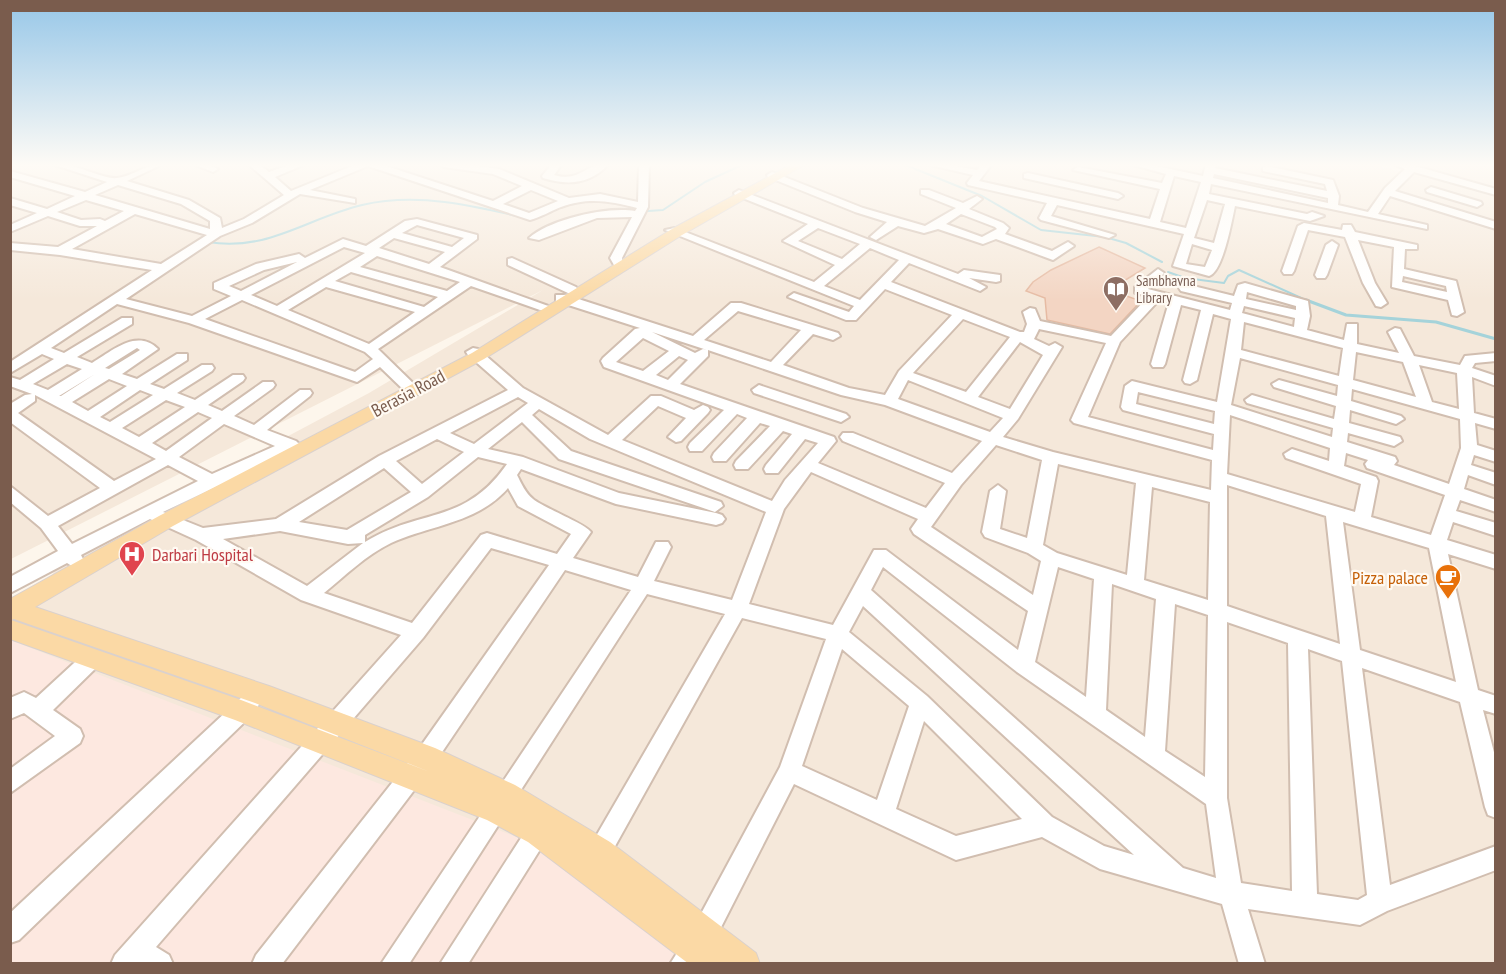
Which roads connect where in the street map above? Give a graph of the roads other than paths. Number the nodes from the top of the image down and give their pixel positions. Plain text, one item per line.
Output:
1 (38, 209) edge
2 (58, 209) edge
3 (127, 209) edge
4 (129, 209) edge
5 (198, 209) edge
6 (267, 209) edge
7 (505, 209) edge
8 (547, 209) edge
9 (714, 209) edge
10 (778, 209) edge
11 (862, 209) edge
12 (962, 209) edge
13 (963, 209) edge
14 (1049, 209) edge
15 (1090, 209) edge
16 (1112, 209) edge
17 (1159, 209) edge
18 (1199, 209) edge
19 (1230, 209) edge
20 (1258, 209) edge
21 (1264, 209) edge
22 (1310, 209) edge
23 (1329, 209) edge
24 (1339, 209) edge
25 (1375, 209) edge
26 (1447, 209) edge
27 (641, 210) joint
28 (50, 213) junction
29 (1340, 213) junction
30 (1110, 214) junction
31 (1371, 215) junction
32 (1309, 220) junction
33 (100, 222) dead end
34 (895, 222) junction
35 (1259, 223) dead end
36 (816, 224) junction
37 (1154, 224) junction
38 (937, 225) junction
39 (1496, 226) edge
40 (1423, 227) dead end
41 (10, 229) edge
42 (674, 231) junction
43 (216, 234) junction
44 (393, 234) junction
45 (996, 235) junction
46 (1109, 235) dead end
47 (1350, 235) junction
48 (1190, 236) junction
49 (535, 238) dead end
50 (872, 241) junction
51 (10, 246) edge
52 (1068, 246) dead end
53 (1219, 248) junction
54 (373, 250) junction
55 (60, 251) junction
56 (454, 251) junction
57 (317, 254) junction
58 (1359, 259) junction
59 (905, 260) junction
60 (512, 262) dead end
61 (618, 262) junction
62 (843, 264) junction
63 (161, 268) junction
64 (351, 268) junction
65 (430, 268) junction
66 (930, 270) junction
67 (1288, 271) dead end
68 (1158, 273) dead end
69 (1321, 275) dead end
70 (996, 278) dead end
71 (469, 282) junction
72 (327, 283) junction
73 (882, 283) junction
74 (816, 286) junction
75 (980, 287) dead end
76 (1185, 288) dead end
77 (242, 296) junction
78 (449, 296) junction
79 (566, 296) junction
80 (1156, 296) junction
81 (794, 297) dead end
82 (116, 300) junction
83 (1176, 301) junction
84 (1381, 303) dead end
85 (862, 305) junction
86 (545, 307) junction
87 (1209, 309) junction
88 (277, 310) junction
89 (425, 311) junction
90 (1237, 311) junction
91 (1457, 312) dead end
92 (960, 314) junction
93 (194, 320) junction
94 (127, 321) dead end
95 (1352, 327) dead end
96 (643, 329) junction
97 (809, 330) junction
98 (1300, 332) junction
99 (1395, 332) dead end
100 (833, 336) dead end
101 (1018, 336) junction
102 (1114, 341) junction
103 (1348, 344) junction
104 (40, 349) junction
105 (370, 349) junction
106 (696, 350) junction
107 (676, 352) junction
108 (1234, 352) junction
109 (475, 354) junction
110 (182, 357) dead end
111 (1496, 357) edge
112 (66, 358) junction
113 (382, 359) junction
114 (1410, 361) junction
115 (1158, 364) dead end
116 (207, 368) dead end
117 (776, 368) junction
118 (10, 369) edge
119 (1464, 370) junction
120 (104, 372) junction
121 (904, 374) junction
122 (646, 376) junction
123 (238, 378) dead end
124 (1190, 380) dead end
125 (1345, 382) junction
126 (1496, 382) edge
127 (138, 384) junction
128 (1279, 384) dead end
129 (267, 386) dead end
130 (670, 386) junction
131 (21, 388) edge
132 (411, 388) junction
133 (759, 390) junction
134 (518, 391) junction
135 (305, 393) dead end
136 (164, 394) junction
137 (969, 398) junction
138 (55, 399) junction
139 (711, 400) junction
140 (1252, 400) dead end
141 (889, 401) junction
142 (538, 402) junction
143 (1343, 402) junction
144 (1426, 405) junction
145 (197, 406) junction
146 (1223, 408) junction
147 (737, 409) junction
148 (10, 413) edge
149 (524, 416) junction
150 (758, 416) junction
151 (1013, 416) junction
152 (89, 417) junction
153 (225, 417) junction
154 (696, 417) junction
155 (842, 417) dead end
156 (1469, 417) junction
157 (1396, 419) dead end
158 (780, 424) junction
159 (1496, 424) edge
160 (1341, 426) junction
161 (111, 428) junction
162 (257, 430) junction
163 (1222, 431) junction
164 (437, 432) junction
165 (802, 432) junction
166 (676, 437) dead end
167 (848, 437) dead end
168 (993, 439) junction
169 (611, 441) junction
170 (1394, 441) dead end
171 (141, 443) junction
172 (294, 447) junction
173 (696, 447) dead end
174 (1469, 448) junction
175 (478, 452) junction
176 (1292, 454) dead end
177 (565, 455) junction
178 (1338, 455) junction
179 (720, 457) dead end
180 (1051, 457) junction
181 (1220, 457) junction
182 (1496, 457) edge
183 (164, 460) junction
184 (385, 460) junction
185 (1389, 461) dead end
186 (807, 464) junction
187 (742, 465) dead end
188 (1464, 468) junction
189 (513, 469) junction
190 (772, 469) dead end
191 (546, 473) junction
192 (1219, 477) junction
193 (1496, 479) edge
194 (211, 481) junction
195 (1144, 481) junction
196 (955, 482) junction
197 (113, 489) junction
198 (998, 491) dead end
199 (1454, 491) junction
200 (10, 492) edge
201 (422, 493) junction
202 (1218, 498) junction
203 (1496, 506) edge
204 (776, 509) junction
205 (1334, 514) junction
206 (1446, 514) junction
207 (930, 517) junction
208 (162, 519) junction
209 (1361, 522) junction
210 (47, 524) junction
211 (280, 525) junction
212 (1496, 530) edge
213 (202, 536) junction
214 (348, 537) junction
215 (382, 540) junction
216 (1437, 543) junction
217 (662, 547) dead end
218 (1043, 553) junction
219 (76, 561) junction
220 (562, 562) junction
221 (1496, 562) edge
222 (1103, 574) junction
223 (1135, 583) junction
224 (643, 586) junction
225 (860, 592) junction
226 (308, 595) junction
227 (1166, 595) junction
228 (11, 607) edge
229 (738, 608) junction
230 (1038, 608) junction
231 (1219, 611) junction
232 (417, 632) junction
233 (838, 634) junction
234 (1298, 638) junction
235 (1352, 657) junction
236 (93, 658) junction
237 (1024, 666) junction
238 (157, 670) junction
239 (260, 693) junction
240 (1469, 697) junction
241 (920, 702) junction
242 (1496, 705) edge
243 (10, 710) edge
244 (37, 711) junction
245 (241, 711) junction
246 (1095, 714) junction
247 (337, 723) junction
248 (320, 743) junction
249 (1154, 755) junction
250 (419, 767) junction
251 (789, 771) junction
252 (10, 783) edge
253 (1216, 798) junction
254 (501, 802) junction
255 (1496, 807) edge
256 (882, 815) junction
257 (1044, 825) junction
258 (538, 832) junction
259 (1496, 858) edge
260 (594, 861) junction
261 (1178, 878) junction
262 (1231, 894) junction
263 (1380, 901) junction
264 (1305, 903) junction
265 (10, 931) edge
266 (694, 947) edge
267 (130, 957) edge
268 (160, 963) edge
269 (265, 963) edge
270 (394, 963) edge
271 (453, 963) edge
272 (715, 963) edge
273 (745, 963) edge
274 (1252, 963) edge

1 - 28 street
2 - 28 street
3 - 55 street
4 - 43 street
5 - 43 street
6 - 43 street
7 - 8 street
9 - 42 main road, Berasia Road
10 - 36 street
11 - 34 street
12 - 38 street
13 - 45 street
14 - 46 street
15 - 30 street
16 - 30 street
17 - 37 street
18 - 48 street
19 - 53 street
20 - 35 street
21 - 32 street
22 - 32 street
23 - 29 street
24 - 29 street
25 - 31 street
26 - 39 street
27 - 49 street
27 - 61 street
28 - 33 street
28 - 41 street
29 - 31 street
29 - 32 street
29 - 47 street
30 - 37 street
31 - 40 street
32 - 47 street
32 - 67 street
34 - 38 street
34 - 50 street
36 - 50 street
36 - 62 street
37 - 48 street
38 - 45 street
42 - 61 main road, Berasia Road
42 - 74 street
42 - 79 main road, Berasia Road
43 - 63 street
44 - 54 street
44 - 56 street
44 - 56 street
45 - 52 street
47 - 58 street
47 - 91 street
48 - 53 street
48 - 53 street
50 - 59 street
50 - 62 street
51 - 55 street
54 - 57 street
54 - 64 street
54 - 65 street
55 - 63 street
56 - 65 street
57 - 77 street
57 - 77 street
58 - 69 street
58 - 84 street
59 - 66 street
59 - 73 street
60 - 79 street
61 - 79 main road, Berasia Road
62 - 74 street
63 - 82 street
64 - 72 street
64 - 78 street
65 - 71 street
66 - 70 street
66 - 75 street
68 - 80 street
71 - 78 street
71 - 86 street
72 - 88 street
72 - 89 street
73 - 85 street
73 - 92 street
74 - 85 street
76 - 90 street
77 - 88 street
77 - 93 street
78 - 89 street
79 - 86 main road, Berasia Road
79 - 96 street
79 - 109 main road, Berasia Road
80 - 83 street
80 - 102 street
81 - 85 street
82 - 93 street
82 - 104 street
83 - 87 street
83 - 115 street
86 - 109 main road, Berasia Road
87 - 90 street
87 - 124 street
88 - 105 street
89 - 105 street
90 - 98 street
90 - 98 street
90 - 108 street
92 - 101 street
92 - 121 street
93 - 113 street
94 - 112 street
95 - 103 street
96 - 106 street
96 - 107 street
96 - 122 street
97 - 100 street
97 - 106 street
97 - 117 street
98 - 103 street
99 - 114 street
101 - 102 street
101 - 137 street
101 - 151 street
102 - 181 street
103 - 114 street
103 - 125 street
104 - 112 street
104 - 118 street
105 - 113 street
106 - 107 street
106 - 117 street
106 - 130 street
107 - 122 street
108 - 125 street
108 - 146 street
109 - 132 main road, Berasia Road
109 - 134 street
110 - 127 street
111 - 119 street
112 - 120 street
112 - 131 street
113 - 132 street
114 - 119 street
114 - 144 street
116 - 136 street
117 - 133 street
117 - 141 street
119 - 126 street
119 - 156 street
120 - 127 street
120 - 138 street
121 - 137 street
121 - 141 street
122 - 130 street
123 - 145 street
125 - 143 street
125 - 144 street
127 - 136 street
127 - 152 street
128 - 143 street
129 - 153 street
130 - 139 street
131 - 138 street
131 - 148 street
132 - 172 main road, Berasia Road
133 - 147 street
133 - 155 street
134 - 142 street
134 - 164 street
135 - 162 street
136 - 145 street
136 - 161 street
137 - 151 street
138 - 152 street
139 - 147 street
139 - 154 street
140 - 160 street
141 - 168 street
142 - 149 street
142 - 169 street
143 - 157 street
143 - 160 street
144 - 156 street
145 - 153 street
145 - 171 street
146 - 163 street
146 - 163 street
146 - 178 street
147 - 150 street
147 - 173 street
148 - 197 street
149 - 175 street
149 - 177 street
150 - 158 street
150 - 179 street
151 - 168 street
152 - 161 street
153 - 162 street
153 - 183 street
154 - 166 street
154 - 169 street
156 - 159 street
156 - 174 street
158 - 165 street
158 - 187 street
160 - 170 street
160 - 178 street
161 - 171 street
162 - 172 street
163 - 181 street
164 - 175 street
164 - 184 street
165 - 186 street
165 - 190 street
167 - 196 street
168 - 180 street
168 - 196 street
169 - 204 street
171 - 183 street
172 - 194 street
172 - 208 main road, Berasia Road
174 - 182 street
174 - 188 street
175 - 189 street
175 - 201 street
176 - 178 street
177 - 191 street
177 - 191 street
178 - 185 street
178 - 199 street
178 - 209 street
180 - 195 street
180 - 218 street
181 - 192 street
183 - 194 street
183 - 197 street
184 - 201 street
184 - 211 street
186 - 204 street
186 - 207 street
188 - 193 street
188 - 199 street
189 - 191 street
189 - 215 street
189 - 220 street
192 - 202 street
192 - 205 street
194 - 219 street
195 - 202 street
195 - 223 street
196 - 207 street
197 - 210 street
198 - 218 street
199 - 203 street
199 - 206 street
200 - 210 street
201 - 214 street
202 - 231 street
204 - 229 street
205 - 209 street
205 - 235 street
206 - 212 street
206 - 216 street
207 - 230 street
208 - 213 street
208 - 219 main road, Berasia Road
209 - 216 street
210 - 219 street
211 - 213 street
211 - 214 street
213 - 226 street
214 - 215 street
215 - 226 street
216 - 221 street
216 - 240 street
217 - 224 street
218 - 222 street
218 - 230 street
219 - 228 main road, Berasia Road
220 - 224 street
220 - 232 street
220 - 250 street
222 - 223 street
222 - 246 street
223 - 227 street
224 - 229 street
224 - 254 street
225 - 233 street
225 - 237 street
225 - 261 street
226 - 232 street
227 - 231 street
227 - 249 street
228 - 236 main road
228 - 238 main road
229 - 233 street
229 - 260 street
230 - 237 street
231 - 234 street
231 - 253 street
232 - 247 street
233 - 241 street
233 - 251 street
234 - 235 street
234 - 264 street
235 - 240 street
235 - 263 street
236 - 238 main road
236 - 244 street
237 - 246 street
238 - 239 main road
238 - 245 main road
239 - 245 street
239 - 247 main road
240 - 242 street
240 - 255 street
241 - 256 street
241 - 257 street
243 - 244 street
244 - 252 street
245 - 248 main road
245 - 265 street
246 - 249 street
247 - 248 street
247 - 250 main road
248 - 250 main road
248 - 267 street
249 - 253 street
250 - 254 main road
250 - 269 street
251 - 256 street
251 - 266 street
253 - 262 street
254 - 258 main road
254 - 260 main road
254 - 270 street
256 - 257 street
257 - 261 street
258 - 260 main road
258 - 271 street
259 - 263 street
260 - 266 main road
261 - 262 street
262 - 264 street
262 - 274 street
263 - 264 street
266 - 272 main road
266 - 273 main road
267 - 268 street

